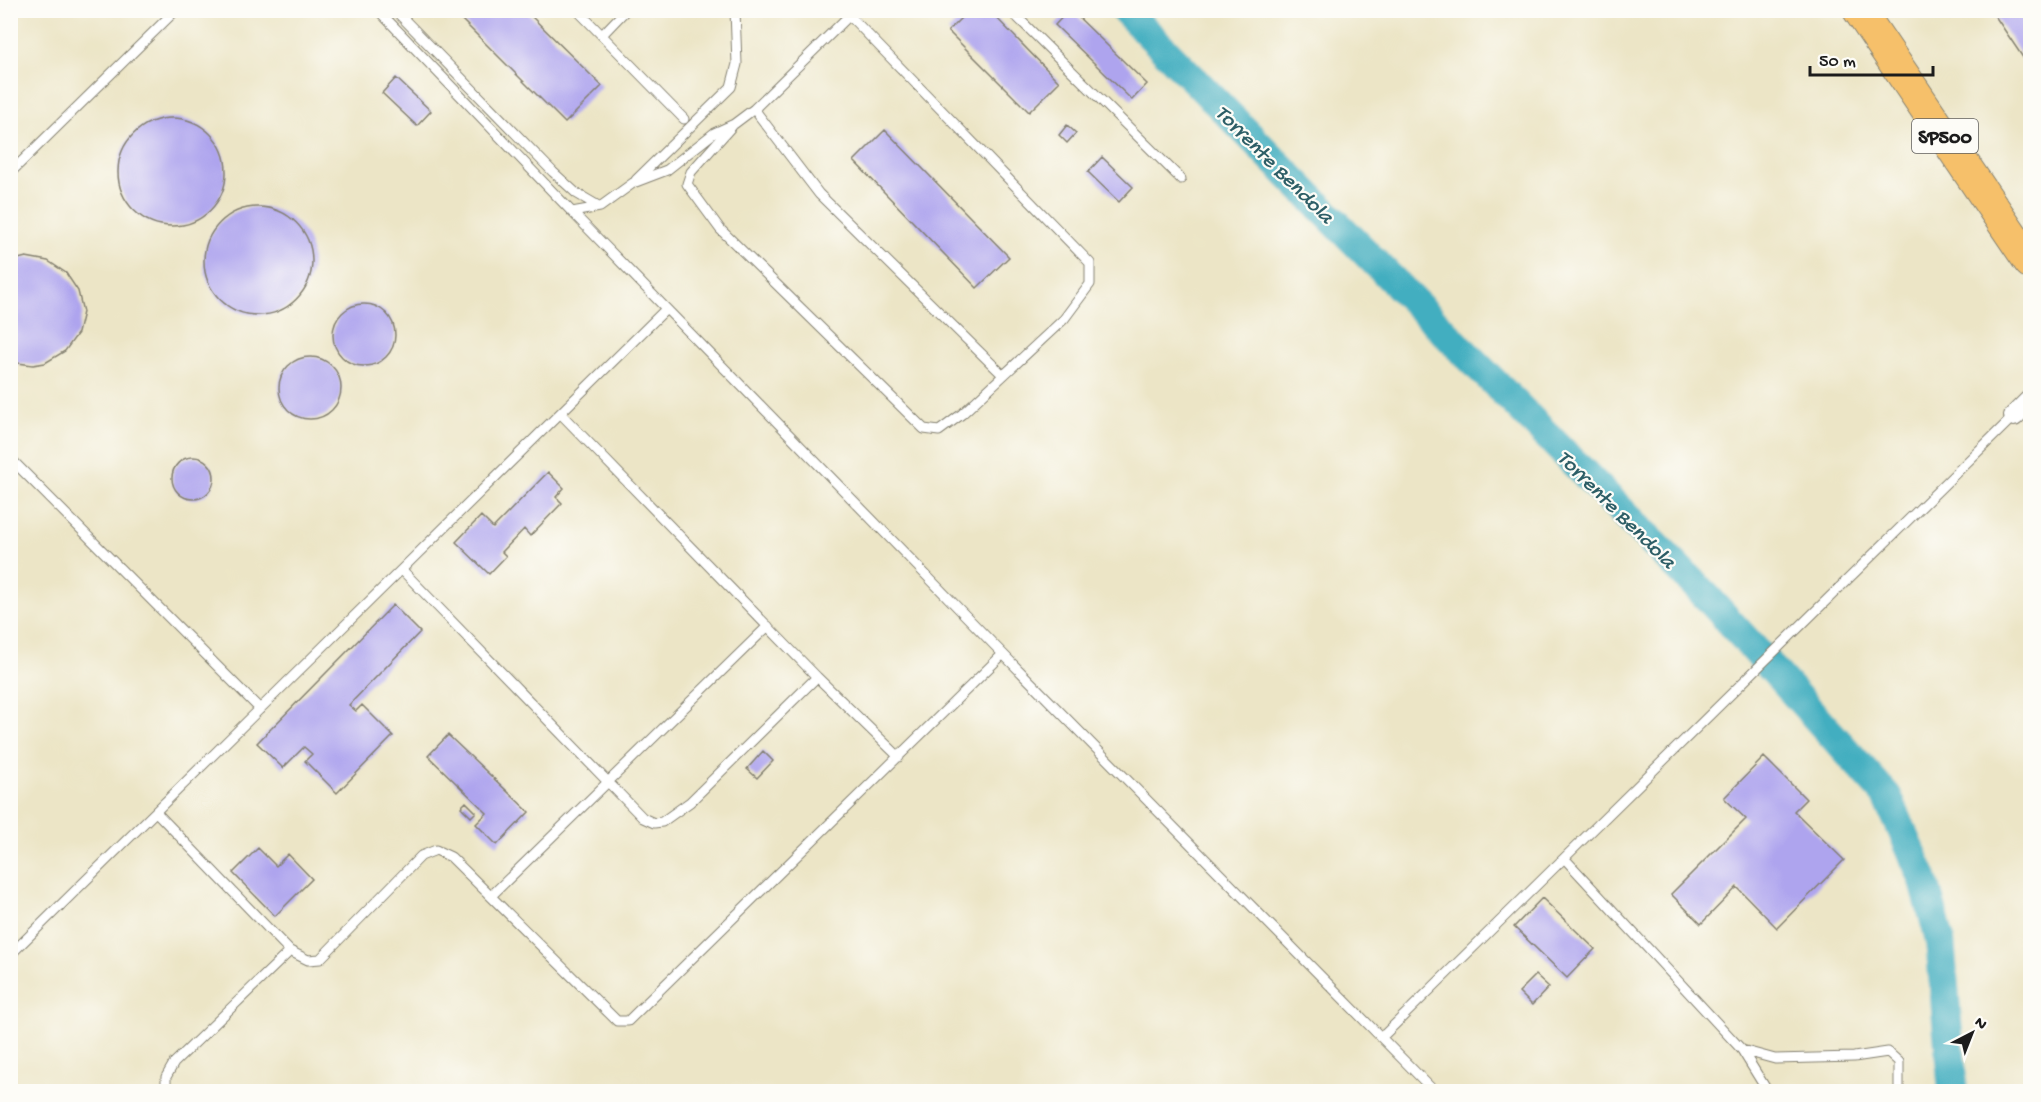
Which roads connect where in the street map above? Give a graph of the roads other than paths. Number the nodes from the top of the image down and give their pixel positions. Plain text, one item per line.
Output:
1 (176, 10) edge
2 (378, 10) edge
3 (395, 10) edge
4 (577, 10) edge
5 (626, 10) edge
6 (735, 10) edge
7 (1010, 10) edge
8 (1859, 10) edge
9 (853, 13) edge
10 (602, 35) junction
11 (754, 109) junction
12 (684, 119) dead end
13 (734, 124) junction
14 (10, 173) edge
15 (1181, 179) dead end
16 (633, 183) junction
17 (600, 207) junction
18 (572, 212) junction
19 (2031, 262) edge
20 (666, 309) junction
21 (1004, 375) junction
22 (2031, 400) edge
23 (561, 414) junction
24 (2014, 416) joint
25 (10, 458) edge
26 (402, 570) junction
27 (768, 626) junction
28 (1003, 654) junction
29 (818, 677) junction
30 (260, 709) junction
31 (899, 758) junction
32 (607, 781) junction
33 (157, 813) junction
34 (1565, 859) junction
35 (491, 896) junction
36 (290, 951) junction
37 (10, 956) edge
38 (1382, 1037) junction
39 (1742, 1050) junction
40 (166, 1092) edge
41 (1435, 1092) edge
42 (1768, 1092) edge
43 (1899, 1092) edge

1 - 14 lane
2 - 18 lane
3 - 17 lane
4 - 10 lane
5 - 10 lane
6 - 16 lane
7 - 15 lane
8 - 19 main road, SP500
9 - 11 lane
9 - 21 lane
10 - 12 lane
11 - 13 lane
11 - 21 lane
13 - 16 lane
13 - 21 lane
16 - 17 lane
17 - 18 lane
18 - 20 lane
20 - 23 lane
20 - 28 lane
22 - 24 street
23 - 26 lane
23 - 27 lane
24 - 34 lane
25 - 30 lane
26 - 30 lane
26 - 32 lane
27 - 29 lane
27 - 32 lane
28 - 31 lane
28 - 38 lane
29 - 31 lane
29 - 32 lane
30 - 33 lane
31 - 35 lane
32 - 35 lane
33 - 36 lane
33 - 37 lane
34 - 38 lane
34 - 39 lane
35 - 36 lane
36 - 40 lane
38 - 41 lane
39 - 42 lane
39 - 43 lane

